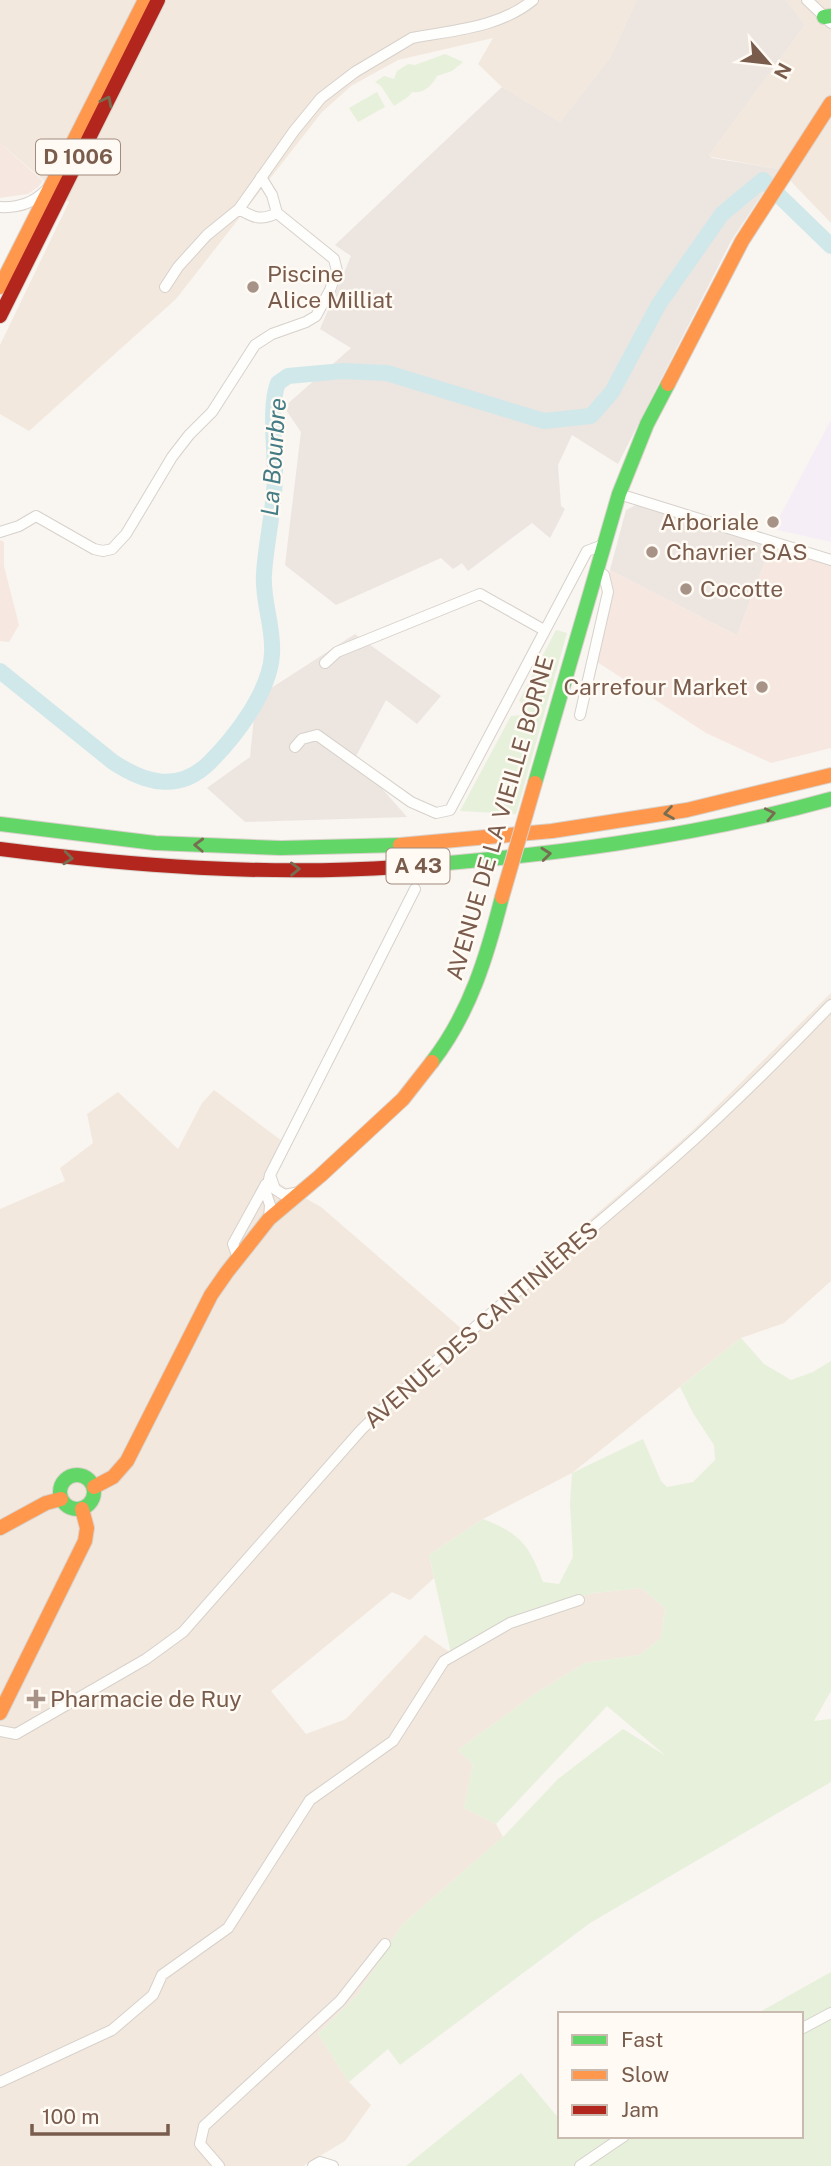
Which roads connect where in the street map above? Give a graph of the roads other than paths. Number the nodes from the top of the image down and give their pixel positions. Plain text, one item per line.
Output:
1 (145, 0) edge
2 (158, 0) edge
3 (533, 0) edge
4 (807, 0) edge
5 (829, 19) edge
6 (831, 103) edge
7 (261, 177) junction
8 (50, 187) junction
9 (0, 207) edge
10 (240, 209) junction
11 (277, 213) junction
12 (165, 286) dead end
13 (0, 287) edge
14 (0, 316) edge
15 (619, 494) junction
16 (0, 532) edge
17 (603, 545) junction
18 (831, 560) edge
19 (596, 570) junction
20 (544, 630) junction
21 (325, 663) dead end
22 (580, 715) dead end
23 (295, 747) dead end
24 (831, 775) edge
25 (831, 799) edge
26 (0, 824) edge
27 (0, 849) edge
28 (415, 889) dead end
29 (831, 1005) edge
30 (270, 1175) junction
31 (300, 1192) junction
32 (269, 1219) junction
33 (238, 1258) junction
34 (94, 1487) junction
35 (61, 1499) junction
36 (82, 1509) junction
37 (0, 1528) edge
38 (579, 1600) dead end
39 (0, 1713) edge
40 (0, 1731) edge
41 (385, 1944) dead end
42 (831, 2013) edge
43 (803, 2028) edge
44 (0, 2082) edge
45 (621, 2138) edge
46 (219, 2166) edge
47 (313, 2166) edge
48 (333, 2166) edge
49 (580, 2166) edge

1 - 8 main road, D 1006
14 -> 2 main road, D 1006
3 - 7 street
4 - 5 street
6 - 15 main road, AVENUE DE LA VIEILLE BORNE
7 - 10 street
7 - 11 street
8 - 9 street
8 - 13 main road, D 1006
10 - 11 street
10 - 12 street
11 - 16 street
15 - 17 main road, AVENUE DE LA VIEILLE BORNE
15 - 18 street
17 - 19 main road, AVENUE DE LA VIEILLE BORNE
17 - 20 street
19 - 22 street
19 - 31 main road, AVENUE DE LA VIEILLE BORNE, bridge
20 - 21 street
20 - 23 street
24 -> 26 main road, A 43
27 -> 25 main road, A 43
28 - 30 street
29 - 40 street, AVENUE DES CANTINIÈRES
30 - 31 street
30 - 32 street
30 - 33 street
31 - 32 main road, AVENUE DE LA VIEILLE BORNE
32 - 33 main road, AVENUE DE LA VIEILLE BORNE
33 - 34 main road, AVENUE DE LA VIEILLE BORNE
34 - 35 main road
34 - 36 main road, AVENUE DE LA VIEILLE BORNE
35 - 36 main road
35 - 37 main road
36 - 39 main road
38 - 44 street
41 - 46 street
42 - 43 street
45 - 49 street
47 - 48 street

